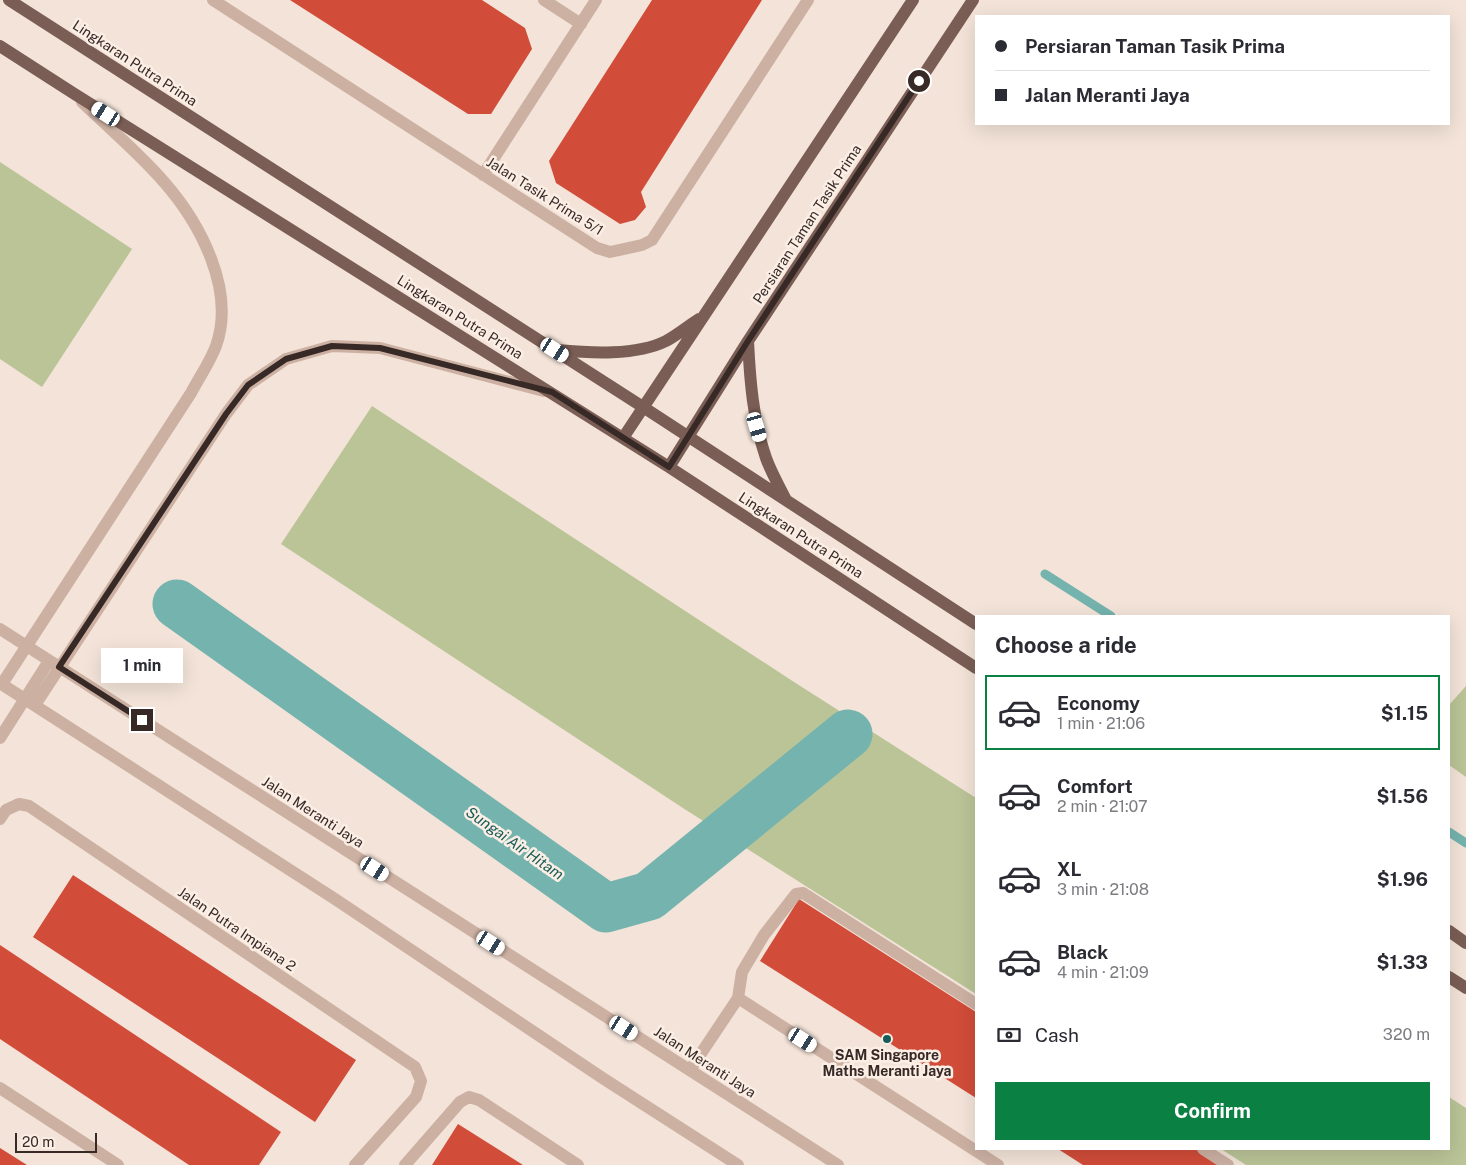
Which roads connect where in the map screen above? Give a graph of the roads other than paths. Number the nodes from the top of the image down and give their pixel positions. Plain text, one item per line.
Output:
1 (9, 0) edge
2 (213, 0) edge
3 (544, 0) edge
4 (596, 0) edge
5 (808, 0) edge
6 (912, 0) edge
7 (973, 0) edge
8 (581, 24) junction
9 (0, 46) edge
10 (73, 93) junction
11 (483, 175) junction
12 (706, 314) junction
13 (748, 341) junction
14 (555, 350) junction
15 (552, 392) junction
16 (643, 407) junction
17 (688, 436) junction
18 (623, 438) junction
19 (669, 467) junction
20 (786, 500) junction
21 (975, 623) edge
22 (0, 629) edge
23 (26, 646) junction
24 (54, 664) junction
25 (975, 667) edge
26 (1, 683) edge
27 (30, 702) junction
28 (0, 738) edge
29 (0, 820) edge
30 (1450, 932) edge
31 (1466, 942) edge
32 (1450, 978) edge
33 (1466, 988) edge
34 (738, 998) junction
35 (975, 1003) edge
36 (690, 1070) junction
37 (0, 1088) edge
38 (1205, 1150) edge
39 (118, 1165) edge
40 (355, 1165) edge
41 (405, 1165) edge
42 (578, 1165) edge
43 (738, 1165) edge
44 (838, 1165) edge
45 (998, 1165) edge
46 (1228, 1165) edge

1 - 14 main road, Lingkaran Putra Prima
2 - 11 street, Jalan Tasik Prima 5/1
3 - 8 street
4 - 8 street
5 - 11 street, Jalan Tasik Prima 5/1
6 - 12 main road
7 - 13 main road, Persiaran Taman Tasik Prima
8 - 11 street
9 - 10 main road, Lingkaran Putra Prima
10 - 15 main road, Lingkaran Putra Prima
10 - 23 street
12 - 14 main road
12 - 16 main road
13 - 17 main road, Persiaran Taman Tasik Prima
13 - 20 main road
14 - 16 main road, Lingkaran Putra Prima
15 - 18 main road, Lingkaran Putra Prima
15 - 24 street
16 - 17 main road, Lingkaran Putra Prima
16 - 18 main road
17 - 19 main road, Persiaran Taman Tasik Prima
17 - 20 main road, Lingkaran Putra Prima
18 - 19 main road, Lingkaran Putra Prima
19 - 25 main road, Lingkaran Putra Prima
20 - 21 main road, Lingkaran Putra Prima
22 - 23 street, Jalan Meranti Jaya
23 - 24 street, Jalan Meranti Jaya
23 - 26 street
24 - 27 street
24 - 36 street, Jalan Meranti Jaya
26 - 27 street
27 - 28 street
27 - 43 street
29 - 40 street, Jalan Putra Impiana 2
30 - 31 main road
32 - 33 main road
34 - 35 street
34 - 36 street
34 - 45 street
36 - 44 street, Jalan Meranti Jaya
37 - 39 street
38 - 46 street
41 - 42 street

